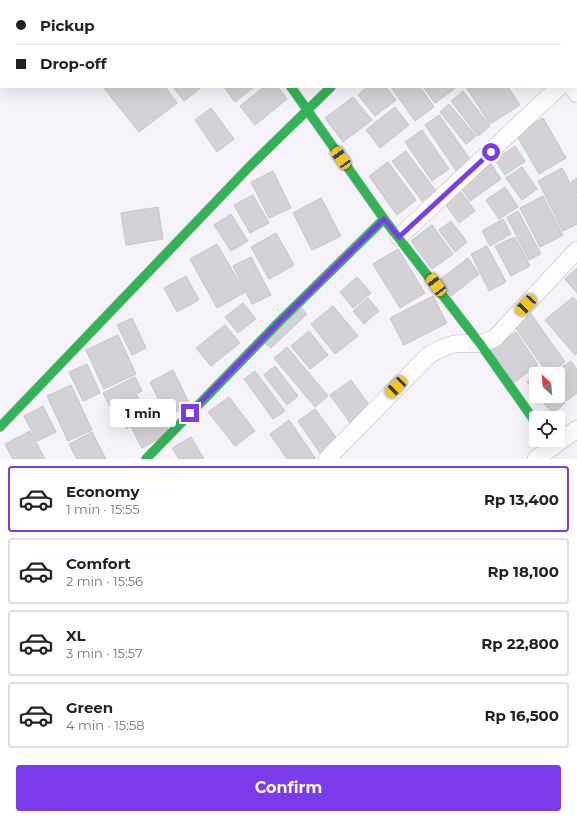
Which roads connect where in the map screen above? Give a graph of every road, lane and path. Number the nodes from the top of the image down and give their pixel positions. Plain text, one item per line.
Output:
1 (292, 88) edge
2 (330, 88) edge
3 (558, 88) edge
4 (307, 109) junction
5 (384, 219) junction
6 (399, 237) junction
7 (577, 250) edge
8 (481, 345) junction
9 (529, 413) edge
10 (0, 426) edge
11 (577, 429) edge
12 (565, 436) edge
13 (548, 447) edge
14 (146, 459) edge
15 (327, 459) edge
16 (536, 459) edge

1 - 4 street
2 - 4 street
3 - 6 street
4 - 5 street
4 - 10 street
5 - 6 street
5 - 14 street
6 - 8 street
7 - 8 street
8 - 9 street
8 - 15 street
11 - 12 street
13 - 16 street

